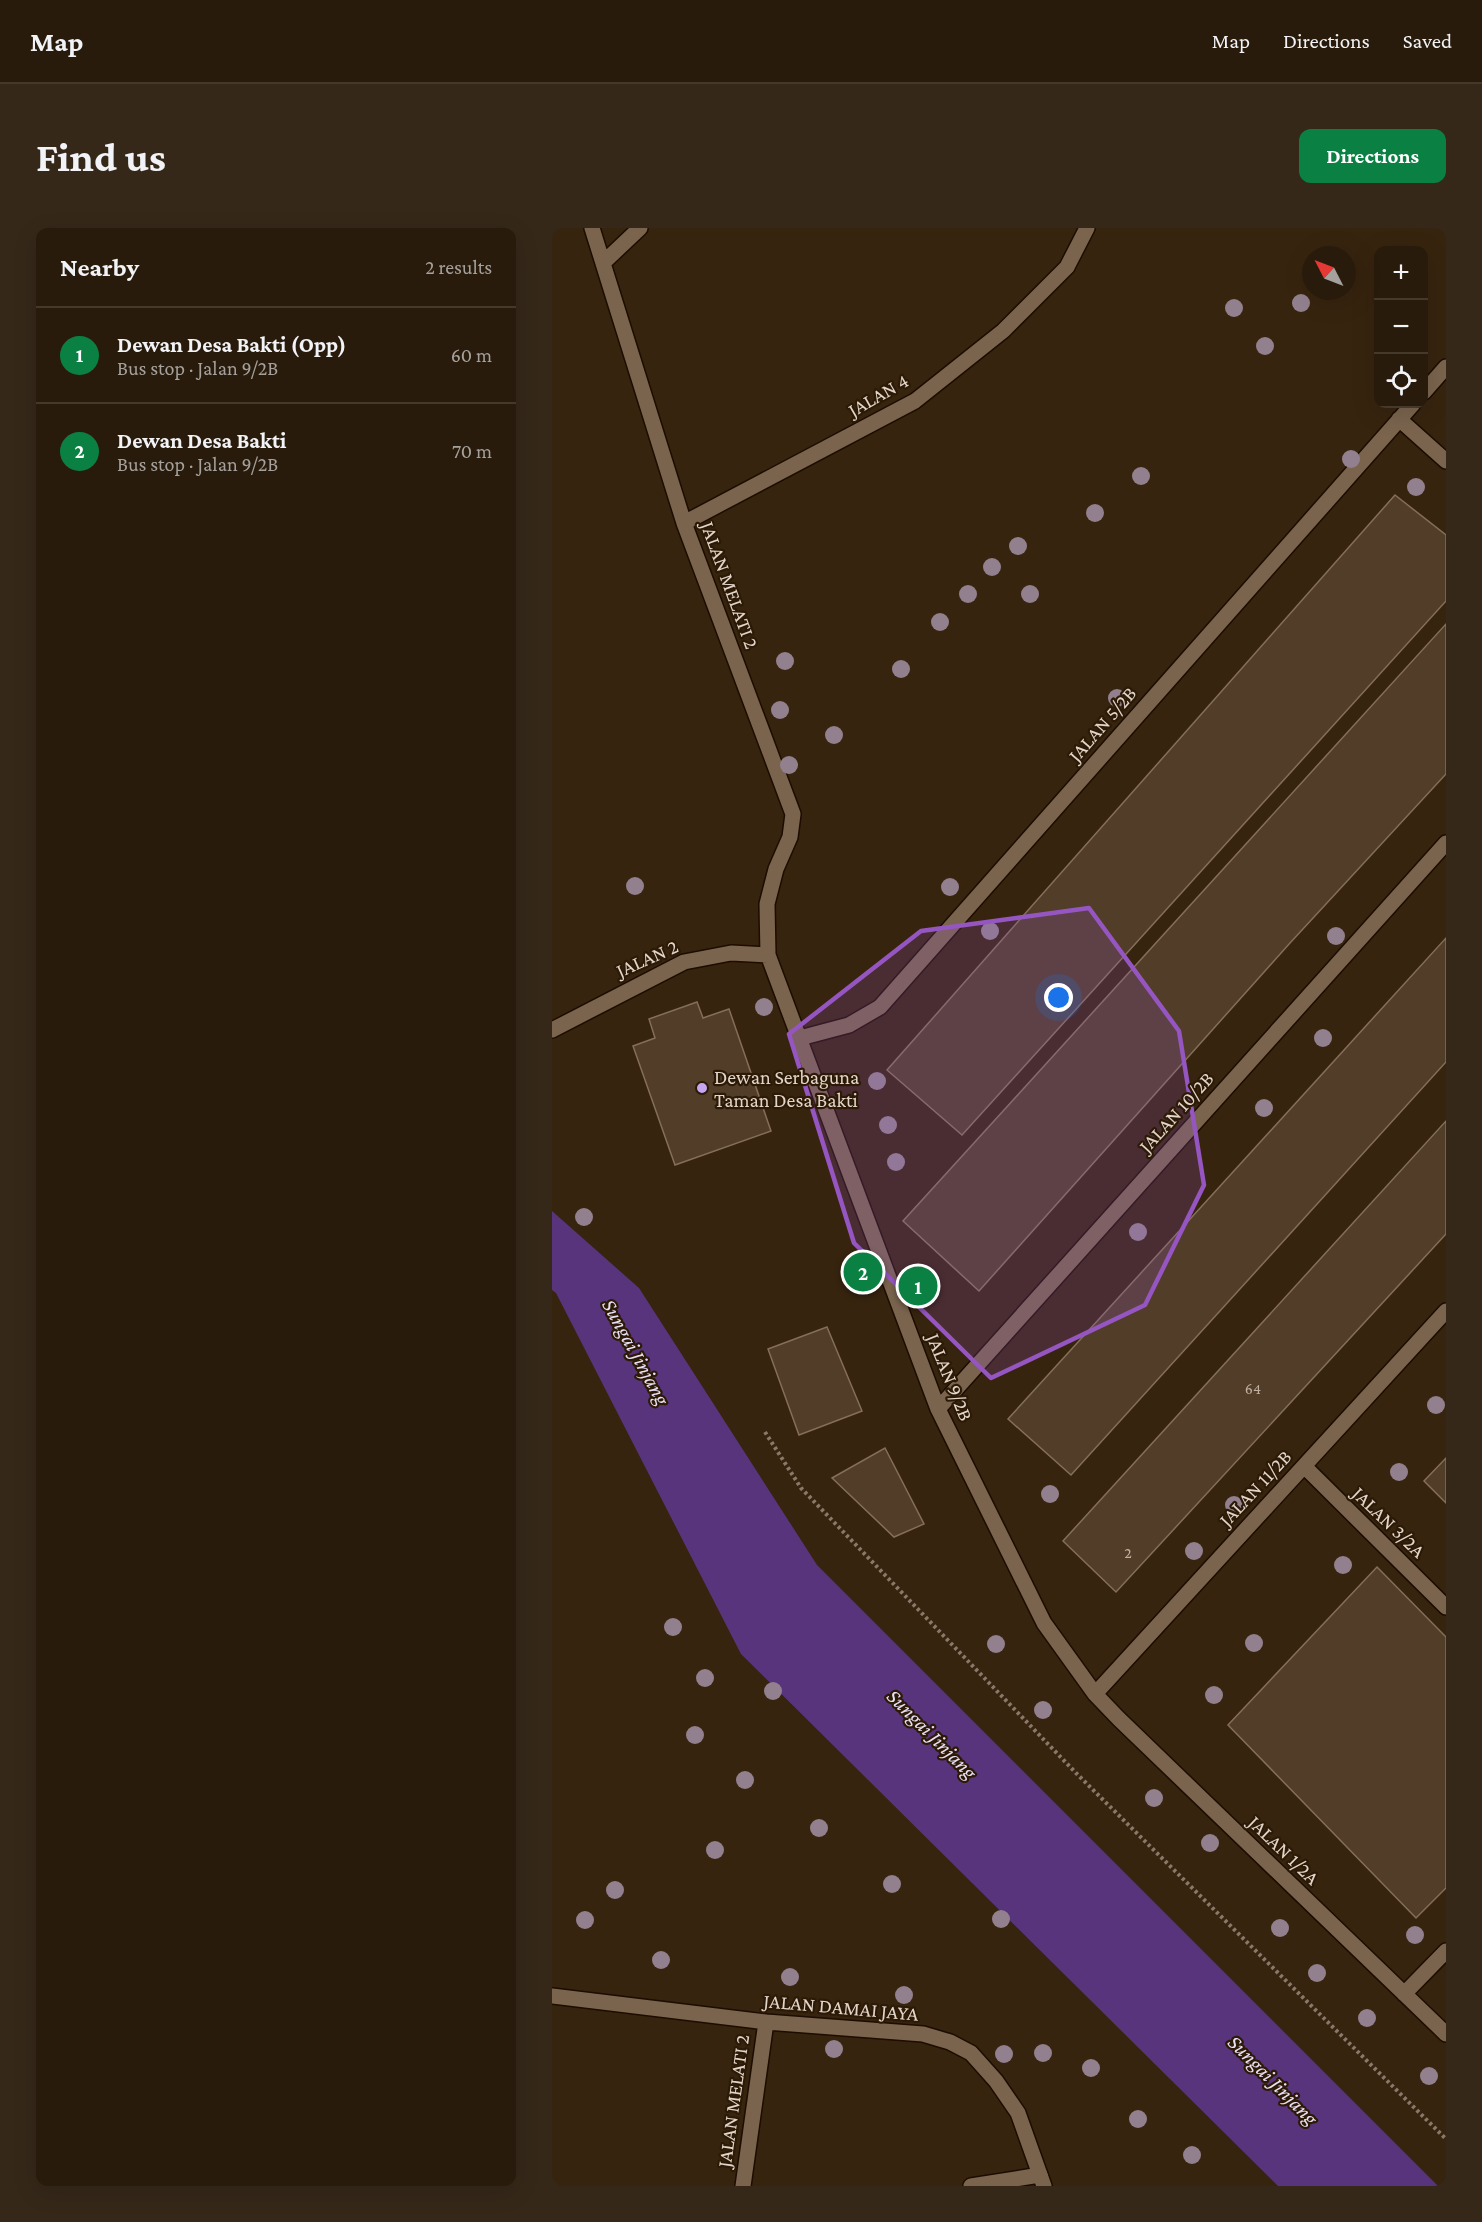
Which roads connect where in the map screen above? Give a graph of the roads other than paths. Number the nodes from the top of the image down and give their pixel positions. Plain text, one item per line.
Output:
1 (592, 228) edge
2 (640, 228) edge
3 (1088, 228) edge
4 (603, 263) junction
5 (1446, 367) edge
6 (1428, 387) edge
7 (1409, 408) edge
8 (1399, 419) junction
9 (1446, 460) edge
10 (684, 523) junction
11 (1446, 843) edge
12 (768, 955) junction
13 (552, 1030) edge
14 (800, 1038) junction
15 (1446, 1311) edge
16 (938, 1409) junction
17 (1304, 1466) junction
18 (1446, 1607) edge
19 (1095, 1694) junction
20 (1446, 1951) edge
21 (1404, 1994) junction
22 (552, 1995) edge
23 (766, 2022) junction
24 (1446, 2034) edge
25 (1042, 2181) edge
26 (743, 2186) edge
27 (970, 2186) edge

1 - 4 street, JALAN MELATI 2
2 - 4 street
3 - 10 street, JALAN 4
4 - 10 street, JALAN MELATI 2
5 - 6 street
7 - 8 street, JALAN 5/2B
8 - 9 street
8 - 14 street, JALAN 5/2B
10 - 12 street, JALAN MELATI 2
11 - 16 street, JALAN 10/2B
12 - 13 street, JALAN 2
12 - 14 street, JALAN 9/2B
14 - 16 street, JALAN 9/2B
15 - 17 street, JALAN 11/2B
16 - 19 street, JALAN 9/2B
17 - 18 street, JALAN 3/2A
17 - 19 street, JALAN 11/2B
19 - 21 street, JALAN 1/2A
20 - 21 street
21 - 24 street, JALAN 1/2A
22 - 23 street, JALAN DAMAI JAYA
23 - 25 street, JALAN DAMAI JAYA
23 - 26 street, JALAN MELATI 2
25 - 27 street

